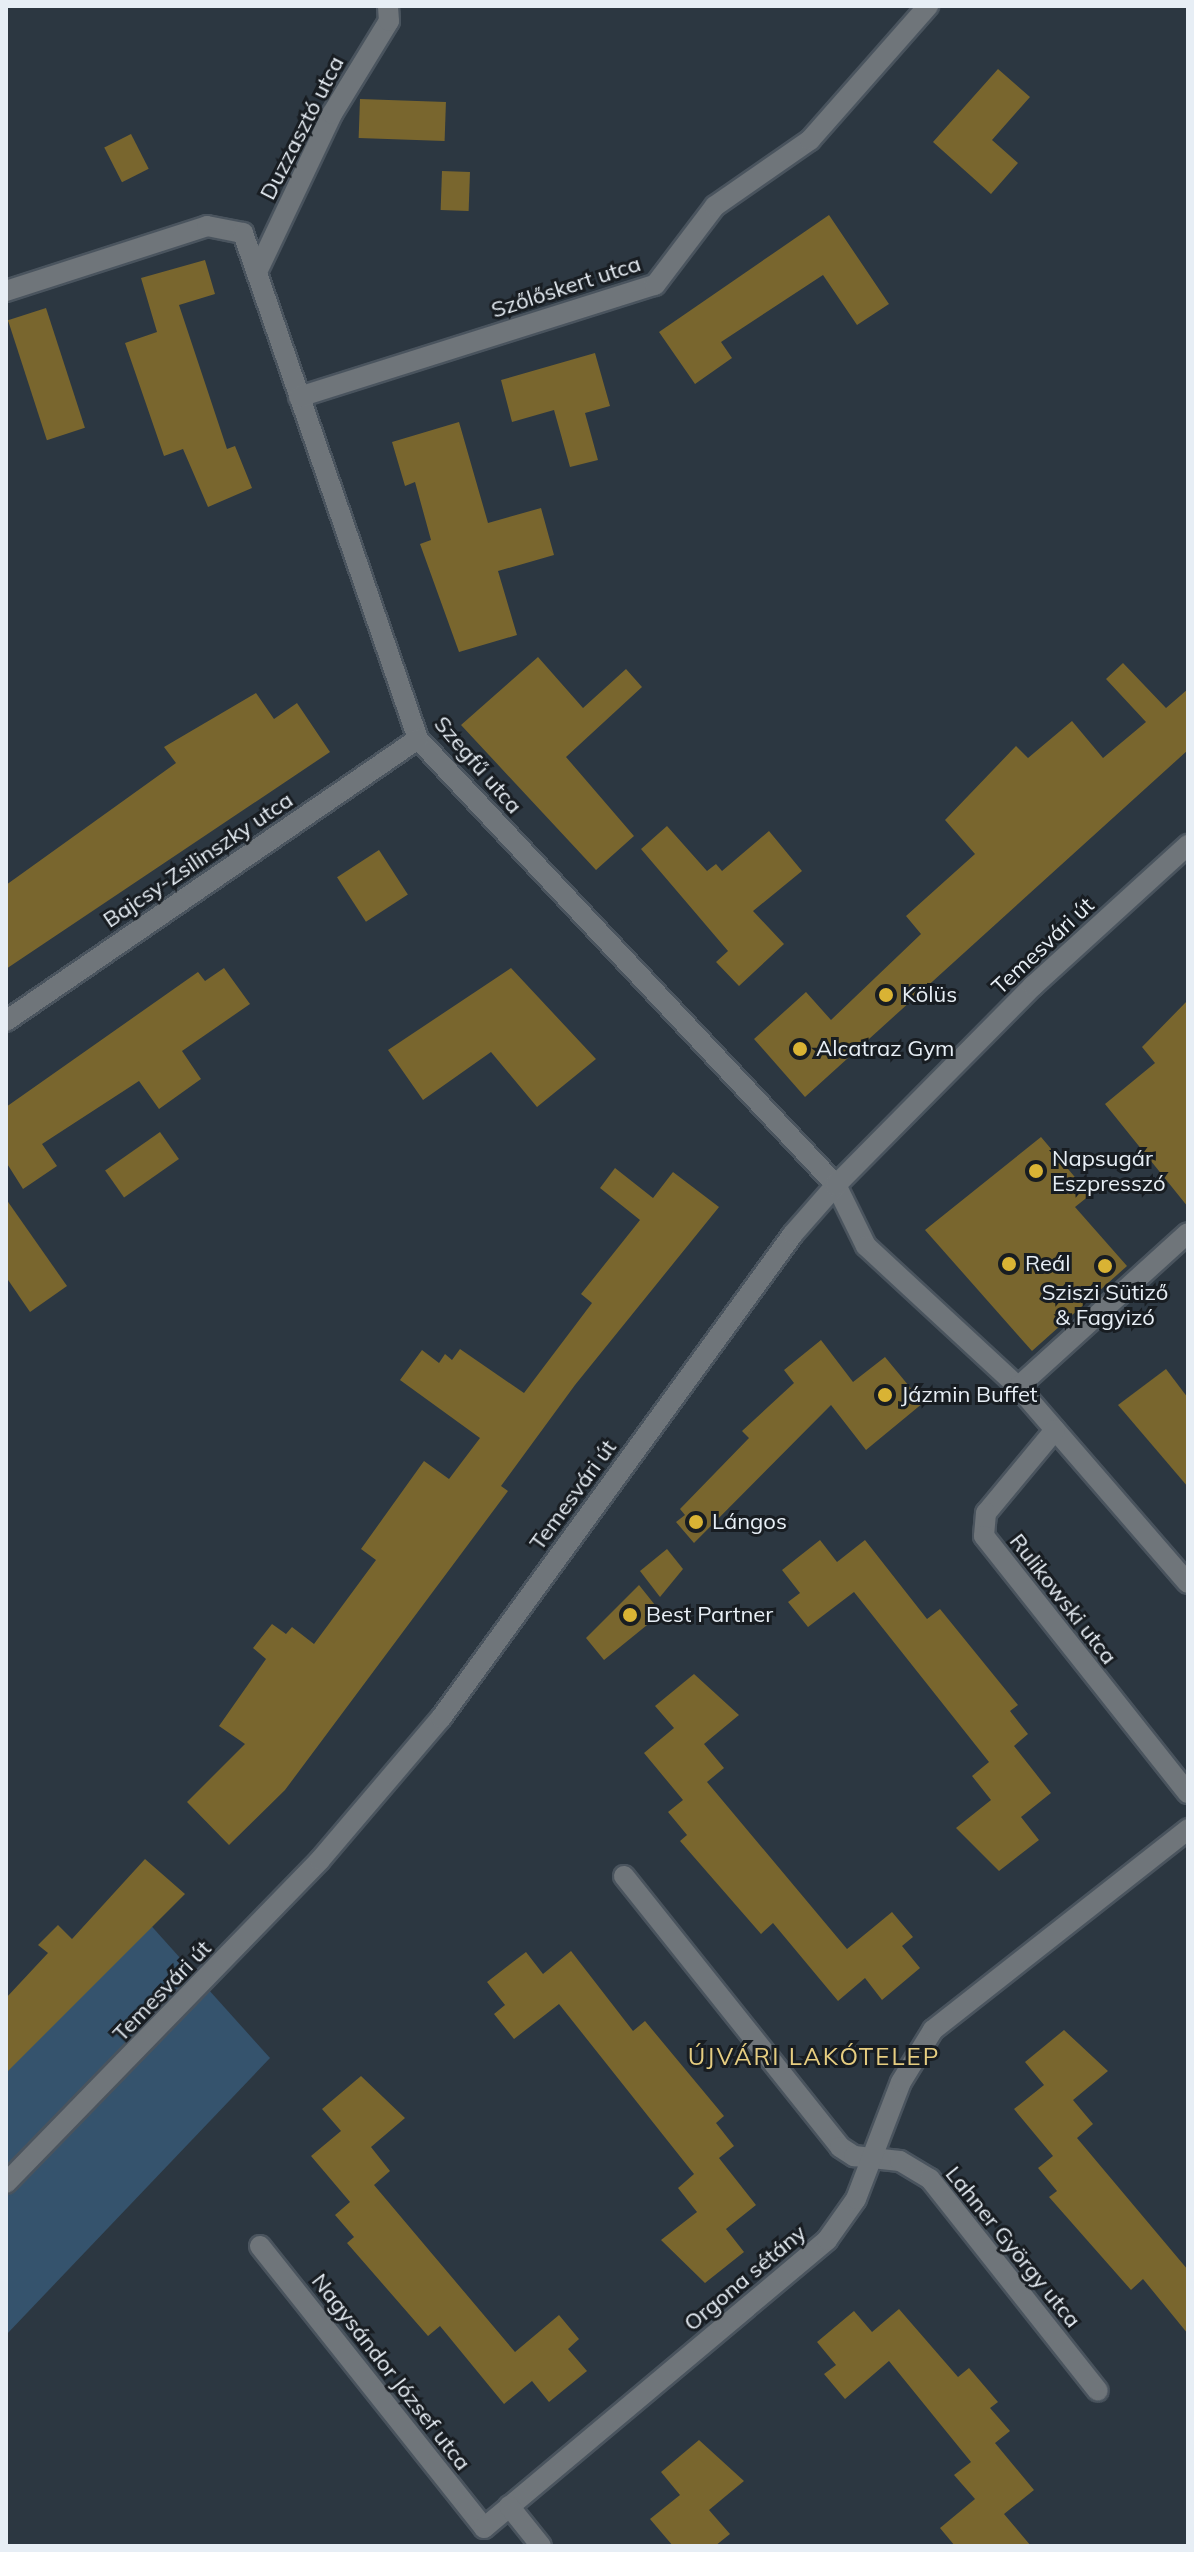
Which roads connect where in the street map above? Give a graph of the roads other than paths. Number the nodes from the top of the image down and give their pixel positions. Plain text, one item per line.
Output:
1 (388, 6) edge
2 (928, 6) edge
3 (257, 272) junction
4 (6, 291) edge
5 (299, 397) junction
6 (418, 739) junction
7 (1188, 845) edge
8 (6, 1021) edge
9 (836, 1185) junction
10 (1188, 1233) edge
11 (1018, 1387) junction
12 (1055, 1430) junction
13 (1188, 1583) edge
14 (1188, 1793) edge
15 (1188, 1829) edge
16 (624, 1876) dead end
17 (874, 2156) junction
18 (6, 2183) edge
19 (260, 2246) dead end
20 (1098, 2391) dead end
21 (509, 2506) junction
22 (484, 2528) joint
23 (541, 2546) edge

1 - 3 street, Duzzasztó utca
2 - 5 street, Szőlőskert utca
3 - 4 street
3 - 5 street, Szegfű utca
5 - 6 street, Szegfű utca
6 - 8 street, Bajcsy-Zsilinszky utca
6 - 9 street, Szegfű utca
7 - 9 street, Temesvári út
9 - 11 street
9 - 18 street, Temesvári út
10 - 11 street
11 - 12 street
12 - 13 street
12 - 14 street, Rulikowski utca
15 - 17 street, Orgona sétány
16 - 17 street, Lahner György utca
17 - 20 street, Lahner György utca
17 - 21 street, Orgona sétány
19 - 22 street, Nagysándor József utca
21 - 22 street, Orgona sétány
21 - 23 street

